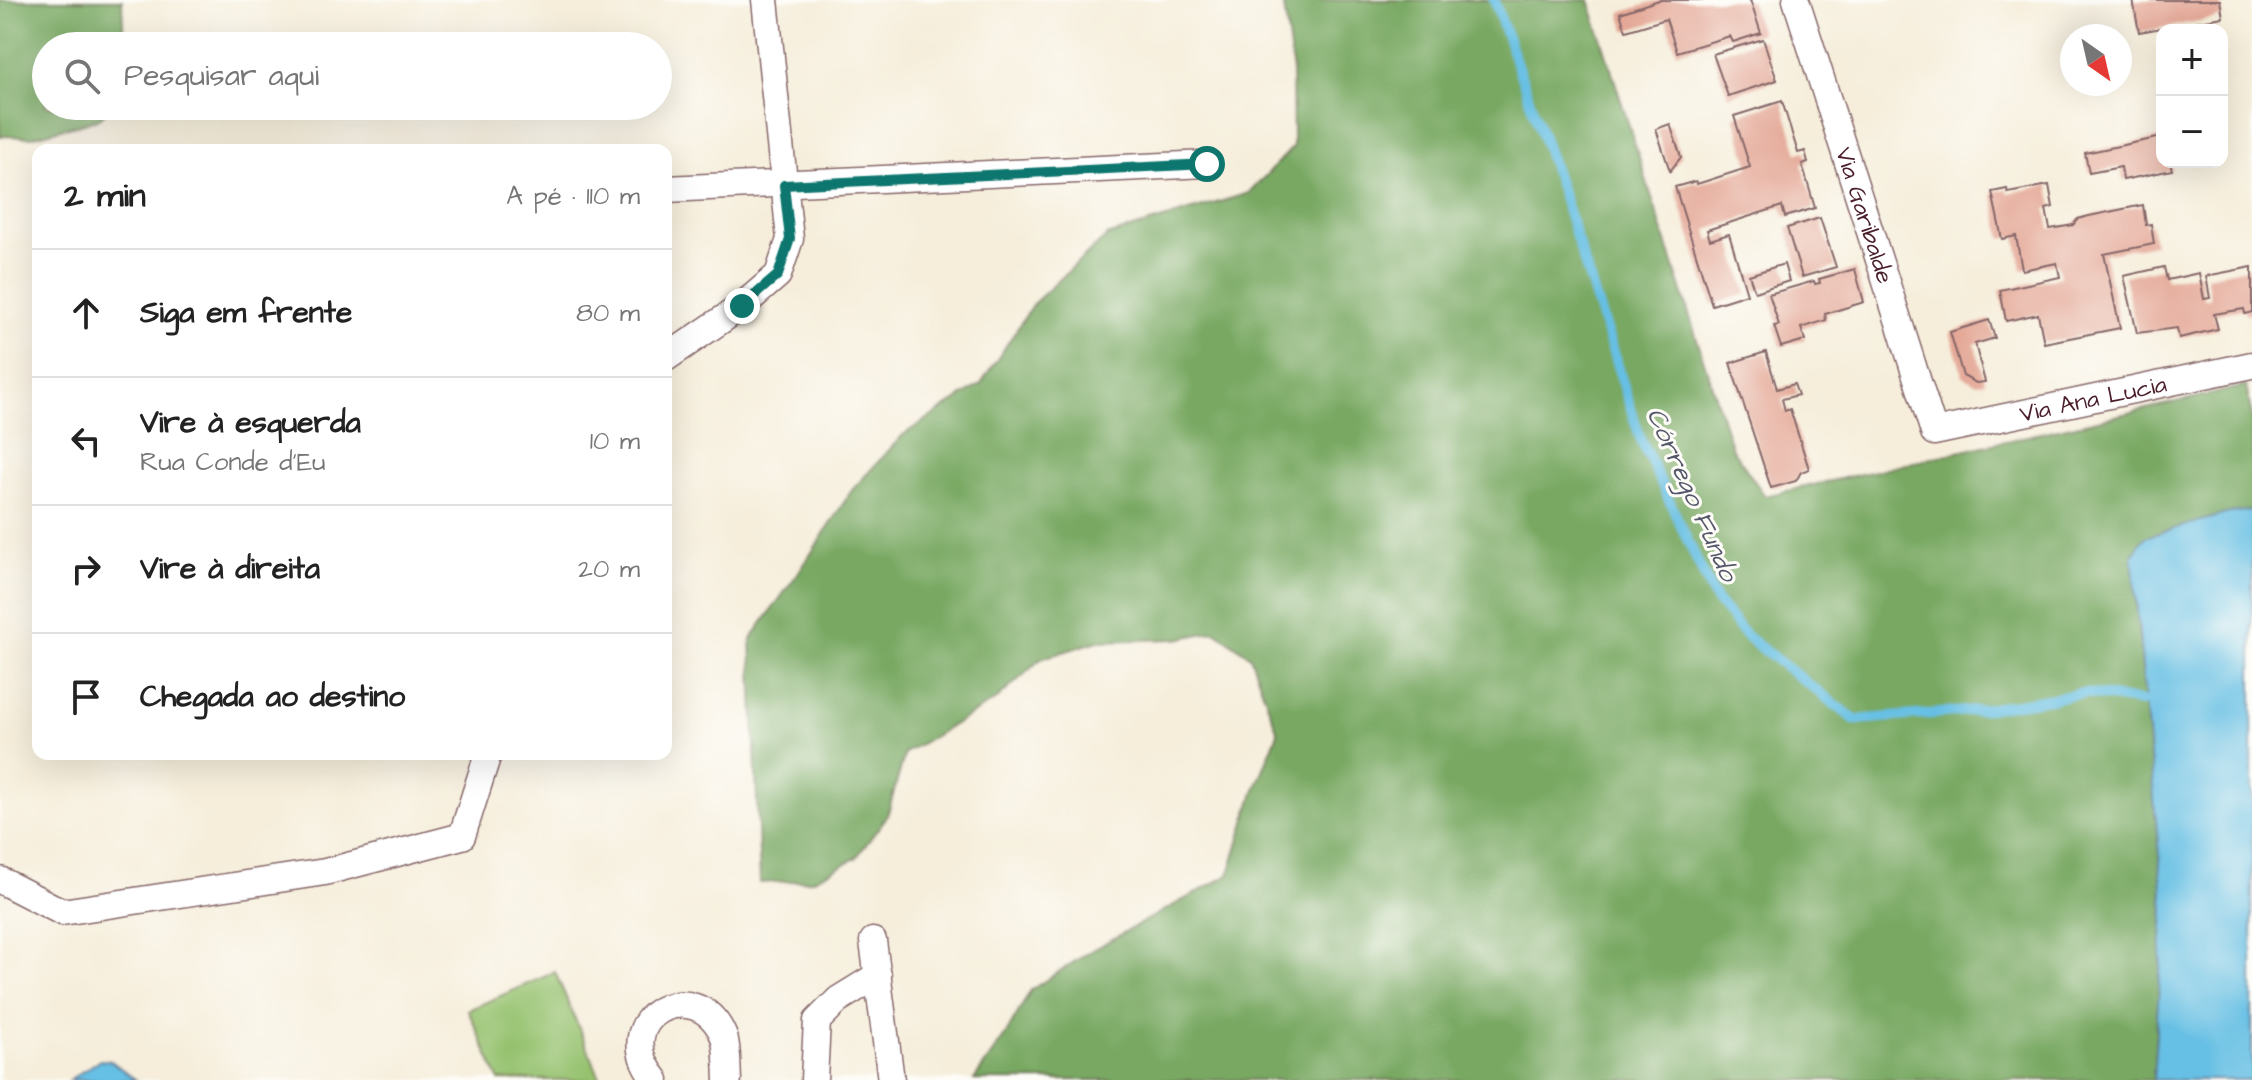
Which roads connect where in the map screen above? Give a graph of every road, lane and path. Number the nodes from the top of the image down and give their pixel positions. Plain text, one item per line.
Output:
1 (765, 0) edge
2 (1796, 0) edge
3 (1207, 164) dead end
4 (784, 185) junction
5 (672, 189) edge
6 (672, 354) edge
7 (2252, 365) edge
8 (1934, 432) joint
9 (486, 760) edge
10 (0, 880) edge
11 (873, 941) dead end
12 (878, 975) junction
13 (656, 1080) edge
14 (728, 1080) edge
15 (814, 1080) edge
16 (891, 1080) edge

1 - 4 street
2 - 8 street, Via Garibalde
3 - 4 street
4 - 5 street
4 - 6 street
7 - 8 street, Via Ana Lucia
9 - 10 street
11 - 12 street
12 - 15 street
12 - 16 street
13 - 14 street

